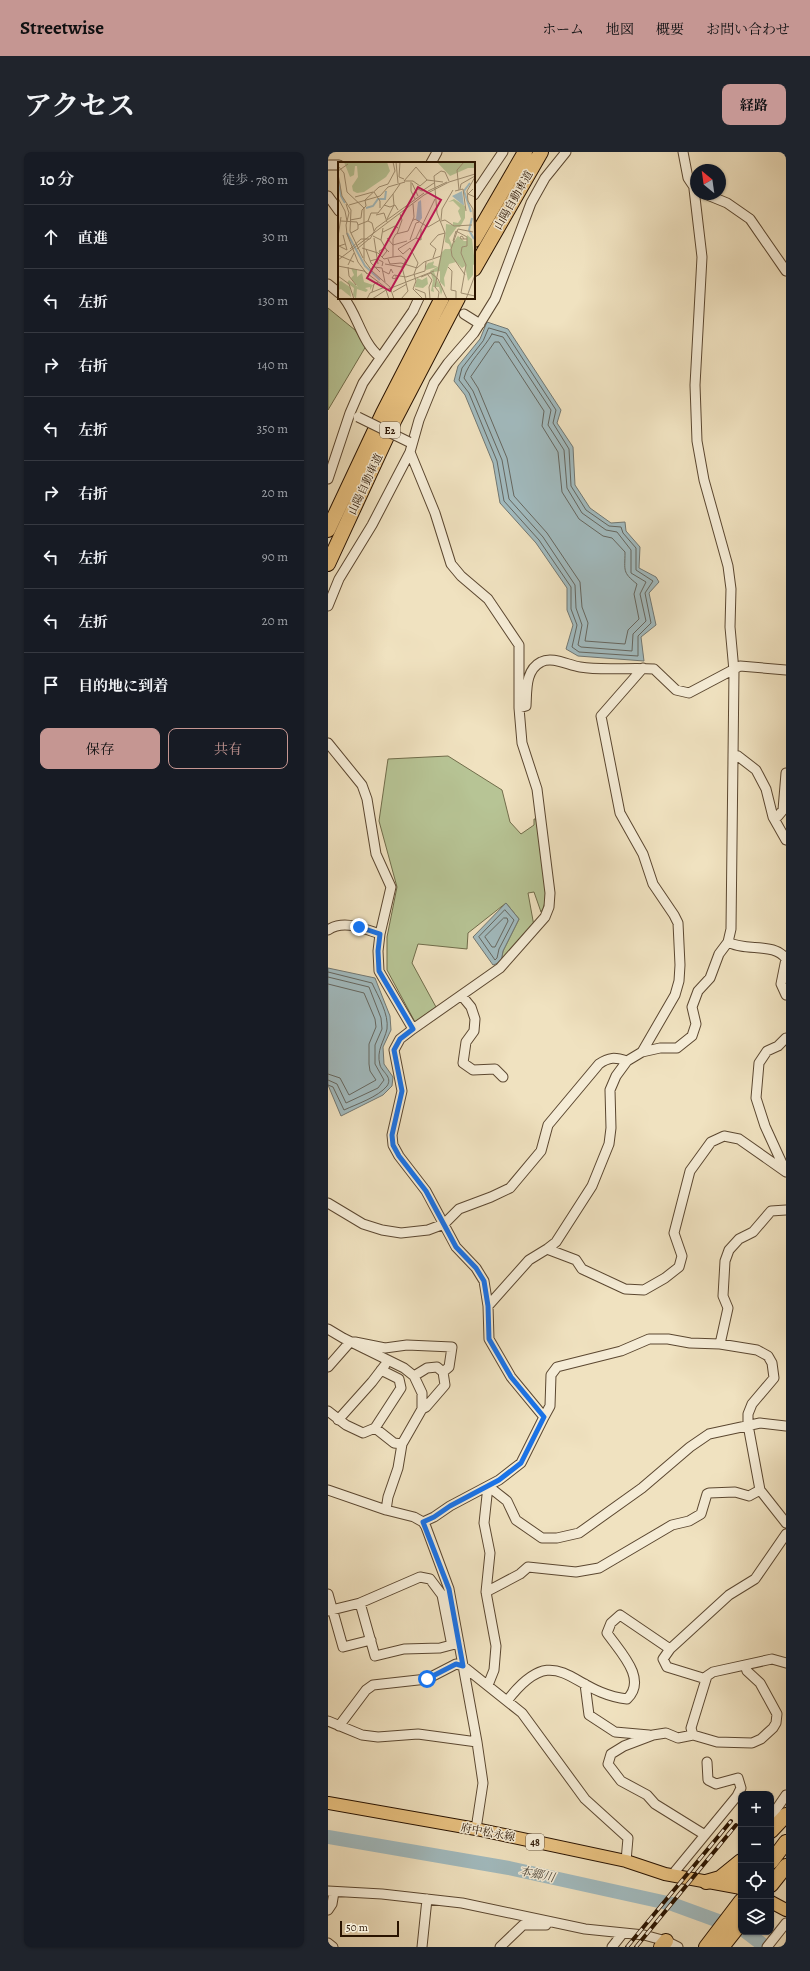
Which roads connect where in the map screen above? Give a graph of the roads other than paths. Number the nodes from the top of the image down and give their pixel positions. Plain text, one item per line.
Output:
1 (437, 152) edge
2 (503, 152) edge
3 (525, 152) edge
4 (541, 152) edge
5 (566, 152) edge
6 (683, 152) edge
7 (432, 162) edge
8 (338, 165) edge
9 (328, 166) edge
10 (690, 179) edge
11 (475, 194) edge
12 (328, 196) edge
13 (696, 200) edge
14 (720, 200) edge
15 (338, 210) edge
16 (475, 238) edge
17 (475, 267) edge
18 (786, 271) edge
19 (328, 284) edge
20 (338, 292) edge
21 (345, 299) edge
22 (419, 299) edge
23 (441, 299) edge
24 (457, 299) edge
25 (464, 314) dead end
26 (480, 324) junction
27 (380, 357) junction
28 (354, 415) junction
29 (411, 446) junction
30 (328, 479) edge
31 (328, 530) edge
32 (328, 564) edge
33 (328, 606) edge
34 (643, 668) junction
35 (734, 670) junction
36 (786, 670) edge
37 (519, 708) junction
38 (328, 743) edge
39 (733, 755) junction
40 (786, 773) edge
41 (773, 817) junction
42 (786, 840) edge
43 (328, 930) edge
44 (380, 934) junction
45 (728, 942) junction
46 (786, 995) edge
47 (462, 996) junction
48 (413, 1029) junction
49 (786, 1038) edge
50 (642, 1052) junction
51 (628, 1061) junction
52 (503, 1077) dead end
53 (786, 1172) edge
54 (328, 1203) edge
55 (786, 1210) edge
56 (444, 1224) junction
57 (547, 1249) junction
58 (488, 1306) junction
59 (328, 1329) edge
60 (350, 1342) junction
61 (720, 1344) junction
62 (388, 1361) junction
63 (328, 1367) edge
64 (384, 1371) junction
65 (443, 1372) junction
66 (414, 1376) junction
67 (422, 1409) junction
68 (328, 1411) edge
69 (544, 1417) junction
70 (338, 1420) junction
71 (748, 1425) junction
72 (786, 1426) edge
73 (375, 1428) junction
74 (402, 1444) junction
75 (488, 1486) junction
76 (328, 1490) edge
77 (760, 1490) junction
78 (386, 1510) junction
79 (423, 1522) junction
80 (786, 1523) edge
81 (786, 1534) edge
82 (486, 1592) junction
83 (328, 1594) edge
84 (360, 1603) junction
85 (331, 1610) edge
86 (370, 1640) junction
87 (459, 1644) junction
88 (670, 1649) junction
89 (786, 1663) edge
90 (745, 1665) junction
91 (463, 1666) junction
92 (706, 1679) junction
93 (585, 1684) junction
94 (488, 1685) junction
95 (507, 1702) junction
96 (328, 1721) edge
97 (340, 1726) junction
98 (653, 1735) junction
99 (693, 1735) junction
100 (476, 1742) junction
101 (706, 1762) dead end
102 (786, 1795) edge
103 (328, 1803) edge
104 (774, 1813) edge
105 (786, 1814) edge
106 (774, 1828) edge
107 (476, 1829) junction
108 (705, 1835) junction
109 (786, 1842) edge
110 (774, 1857) edge
111 (626, 1861) junction
112 (738, 1864) edge
113 (785, 1867) edge
114 (672, 1875) junction
115 (774, 1881) edge
116 (706, 1882) junction
117 (738, 1887) edge
118 (331, 1891) edge
119 (738, 1891) edge
120 (738, 1897) edge
121 (427, 1899) junction
122 (774, 1904) edge
123 (328, 1910) edge
124 (786, 1910) edge
125 (785, 1924) edge
126 (567, 1926) junction
127 (738, 1927) edge
128 (623, 1933) junction
129 (328, 1943) edge
130 (668, 1945) edge
131 (333, 1947) edge
132 (422, 1947) edge
133 (500, 1947) edge
134 (612, 1947) edge
135 (706, 1947) edge
136 (722, 1947) edge
137 (767, 1947) edge

1 - 7 street
2 - 11 street
3 - 16 highway, 山陽自動車道
4 - 17 highway, 山陽自動車道
5 - 26 street
6 - 10 street
8 - 9 street
12 - 15 street
13 - 35 street
14 - 18 street
19 - 20 street
21 - 27 street
22 - 27 street
23 - 31 highway, 山陽自動車道 / E2
24 - 32 highway, 山陽自動車道 / E2
25 - 26 street
26 - 29 street
27 - 28 street
28 - 29 street, bridge
28 - 30 street
29 - 33 street
29 - 37 street
34 - 35 street
34 - 37 street
34 - 50 street
35 - 36 street
35 - 39 street
37 - 47 street
38 - 44 street
39 - 41 street
39 - 45 street
40 - 41 street
41 - 42 street
43 - 44 street
44 - 48 street
45 - 46 street
45 - 50 street
47 - 48 street
47 - 52 street
48 - 56 street
49 - 53 street
50 - 51 street
51 - 56 street
51 - 57 street
53 - 57 street
54 - 56 street
55 - 61 street
56 - 58 street
57 - 58 street
58 - 69 street
59 - 60 street
60 - 62 street
60 - 63 street
60 - 65 street
61 - 69 street
61 - 71 street
62 - 64 street
62 - 66 street
64 - 70 street
64 - 73 street
65 - 66 street
65 - 67 street
66 - 67 street
67 - 74 street
68 - 70 street
69 - 75 street
70 - 73 street
71 - 72 street
71 - 75 street
71 - 77 street
73 - 74 street
74 - 78 street
75 - 79 street
75 - 82 street
76 - 78 street
77 - 80 street
77 - 82 street
78 - 79 street
79 - 87 street
81 - 88 street
82 - 94 street
83 - 85 street
84 - 85 street
84 - 86 street
84 - 87 street
85 - 86 street
86 - 87 street
87 - 91 street
88 - 92 street
88 - 93 street
89 - 90 street
90 - 92 street
90 - 99 street
91 - 94 street
91 - 97 street
91 - 100 street
92 - 99 street
93 - 95 street
93 - 98 street
94 - 95 street
95 - 111 street
96 - 97 street
97 - 100 street
98 - 99 street
98 - 108 street
100 - 107 street
101 - 108 street
102 - 104 street
103 - 107 main road, 府中松永線 / 48
105 - 106 highway
107 - 111 main road, 府中松永線 / 48
108 - 114 street
109 - 110 highway
111 - 114 main road, 府中松永線 / 48
112 - 116 highway
112 - 117 highway
113 - 115 highway
114 - 116 main road, 府中松永線 / 48
116 - 119 main road, 府中松永線 / 48
118 - 121 street
118 - 123 street
120 - 135 highway
121 - 126 street
121 - 132 street
122 - 124 main road
125 - 137 street
126 - 128 street
126 - 133 street
127 - 136 highway
128 - 130 street
128 - 134 street
129 - 131 street

